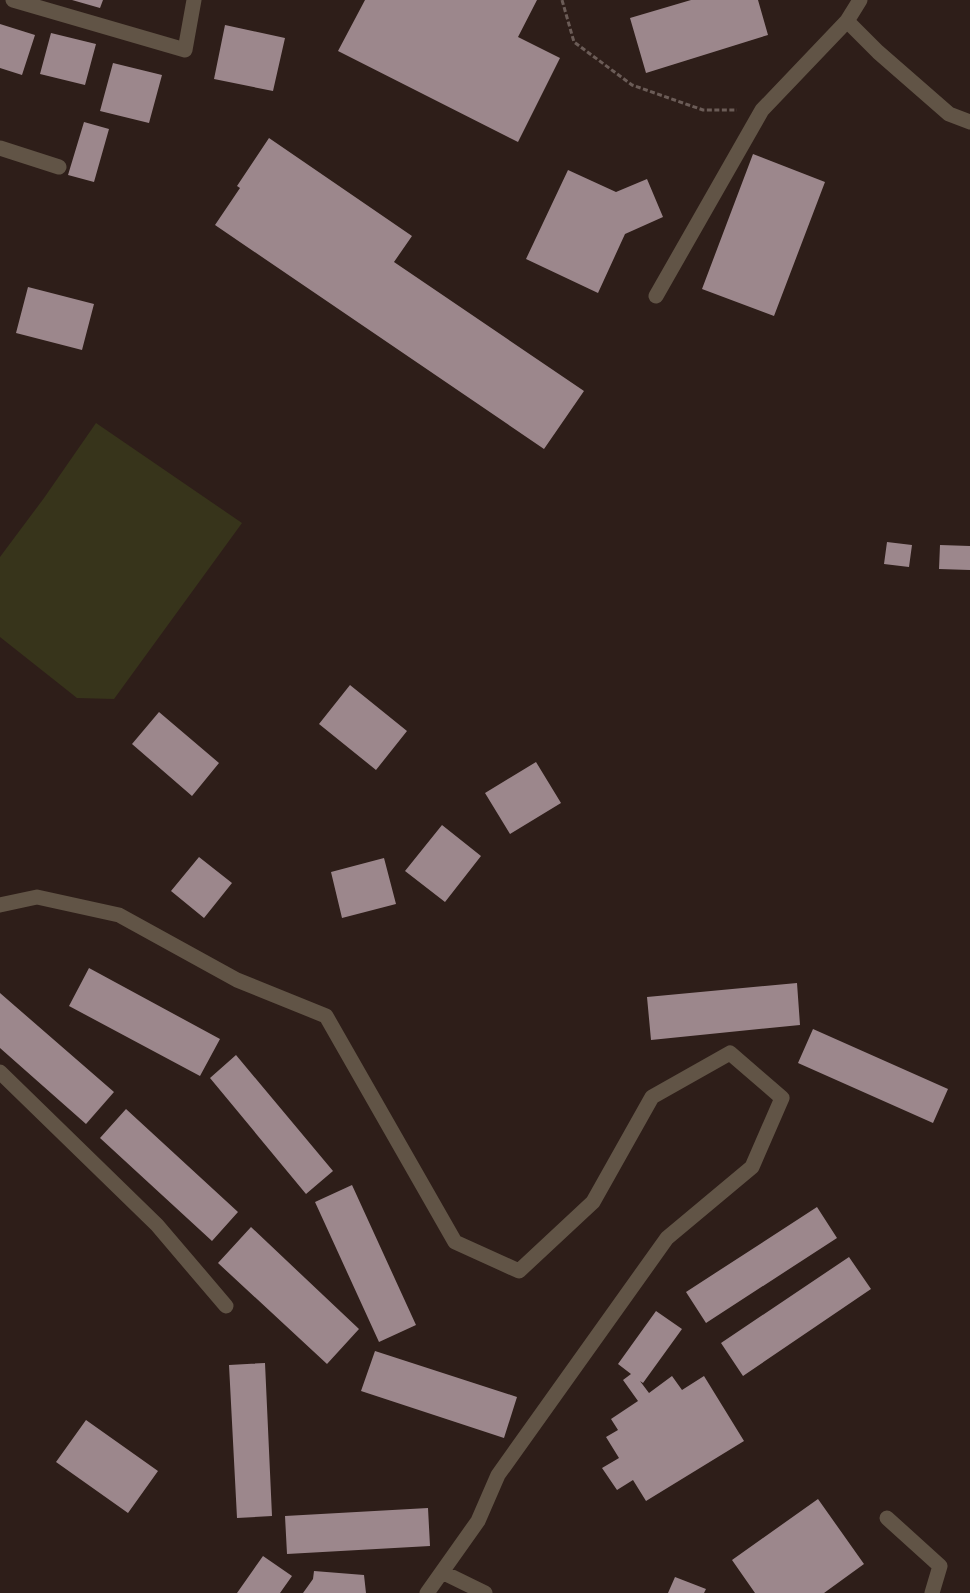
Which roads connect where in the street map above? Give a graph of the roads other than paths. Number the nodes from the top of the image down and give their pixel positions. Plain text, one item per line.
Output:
1 (13, 0) edge
2 (194, 0) edge
3 (860, 0) edge
4 (847, 20) junction
5 (970, 122) edge
6 (0, 148) edge
7 (59, 167) dead end
8 (656, 296) dead end
9 (0, 905) edge
10 (0, 1072) edge
11 (226, 1306) dead end
12 (887, 1518) dead end
13 (442, 1572) junction
14 (427, 1593) edge
15 (485, 1593) edge
16 (932, 1593) edge

1 - 2 street
3 - 4 street
4 - 5 street
4 - 8 street
6 - 7 street
9 - 13 street
10 - 11 street
12 - 16 street
13 - 14 street
13 - 15 street

